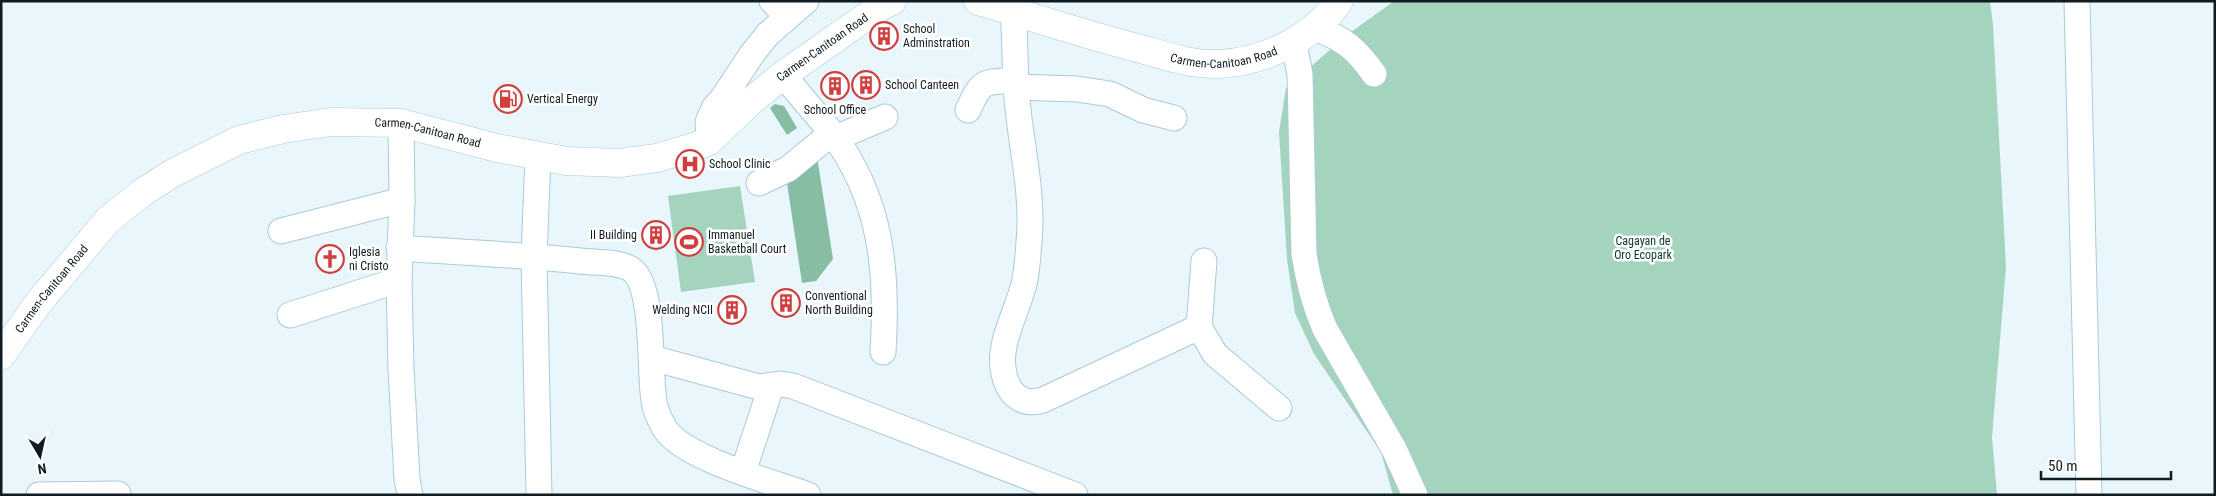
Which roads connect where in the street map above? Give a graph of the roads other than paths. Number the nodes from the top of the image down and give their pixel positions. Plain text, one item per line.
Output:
1 (892, 1) edge
2 (978, 1) edge
3 (1340, 1) edge
4 (2077, 1) edge
5 (789, 7) edge
6 (1014, 11) junction
7 (1305, 36) junction
8 (1374, 74) dead end
9 (783, 76) junction
10 (1016, 83) junction
11 (968, 110) dead end
12 (885, 117) dead end
13 (1174, 118) dead end
14 (401, 123) junction
15 (834, 136) junction
16 (709, 141) junction
17 (538, 156) junction
18 (759, 183) dead end
19 (402, 200) junction
20 (281, 231) dead end
21 (399, 248) junction
22 (534, 257) junction
23 (1204, 261) dead end
24 (399, 280) junction
25 (290, 314) dead end
26 (1199, 327) junction
27 (883, 352) dead end
28 (1, 356) edge
29 (652, 358) junction
30 (771, 387) junction
31 (1279, 408) dead end
32 (743, 472) junction
33 (118, 494) edge
34 (39, 495) edge
35 (410, 495) edge
36 (539, 495) edge
37 (808, 495) edge
38 (1075, 495) edge
39 (1415, 495) edge
40 (2089, 495) edge

1 - 9 main road, Carmen-Canitoan Road
2 - 6 main road, Carmen-Canitoan Road
3 - 7 main road
4 - 40 street
5 - 16 street
6 - 7 main road, Carmen-Canitoan Road
6 - 10 street
7 - 8 street
7 - 39 street
9 - 15 street
9 - 16 main road, Carmen-Canitoan Road
10 - 11 street
10 - 13 street
10 - 26 street
12 - 15 street
14 - 17 main road, Carmen-Canitoan Road
14 - 19 street
14 - 28 main road, Carmen-Canitoan Road
15 - 18 street
15 - 27 street
16 - 17 main road, Carmen-Canitoan Road
17 - 22 street
19 - 20 street
19 - 21 street
21 - 22 street
21 - 24 street
22 - 29 street
22 - 36 street
23 - 26 street
24 - 25 street
24 - 35 street
26 - 31 street
29 - 30 street
29 - 32 street
30 - 32 street
30 - 38 street
32 - 37 street
33 - 34 street

